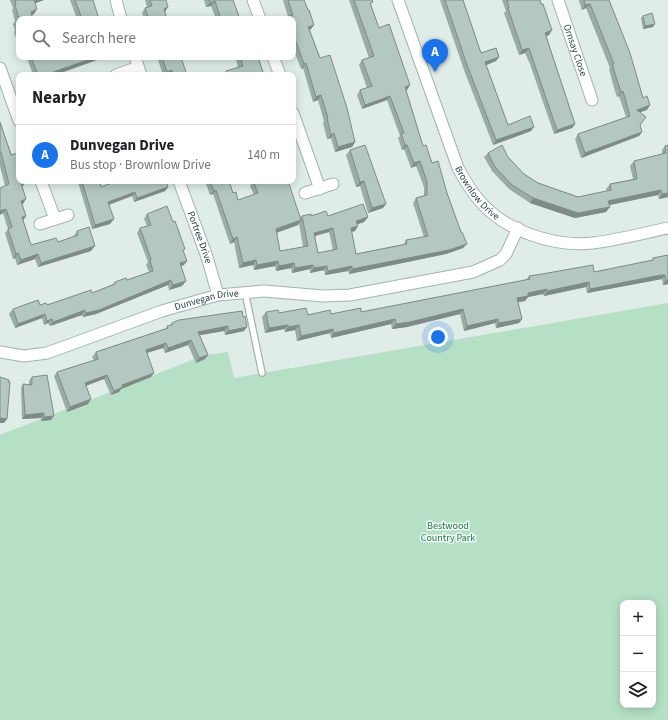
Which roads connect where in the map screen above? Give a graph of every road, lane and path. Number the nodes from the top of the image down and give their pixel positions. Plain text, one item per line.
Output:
1 (116, 0) edge
2 (253, 0) edge
3 (398, 0) edge
4 (558, 0) edge
5 (120, 16) edge
6 (259, 16) edge
7 (275, 60) edge
8 (138, 66) edge
9 (0, 68) edge
10 (123, 72) edge
11 (279, 72) edge
12 (592, 100) dead end
13 (16, 109) edge
14 (296, 121) edge
15 (42, 184) edge
16 (180, 184) edge
17 (333, 184) dead end
18 (320, 189) junction
19 (305, 193) dead end
20 (68, 215) dead end
21 (55, 219) junction
22 (40, 224) dead end
23 (518, 228) junction
24 (668, 228) edge
25 (245, 292) junction
26 (218, 295) junction
27 (0, 352) edge
28 (262, 373) dead end

1 - 5 street
2 - 6 street
3 - 23 street, Brownlow Drive
4 - 12 street, Ornsay Close
7 - 11 street
8 - 10 street
9 - 13 street
14 - 18 street
15 - 21 street
16 - 26 street, Portree Drive
17 - 18 street
18 - 19 street
20 - 21 street
21 - 22 street
23 - 24 street, Brownlow Drive
23 - 25 street, Dunvegan Drive
25 - 26 street, Dunvegan Drive
25 - 28 lane
26 - 27 street, Dunvegan Drive

